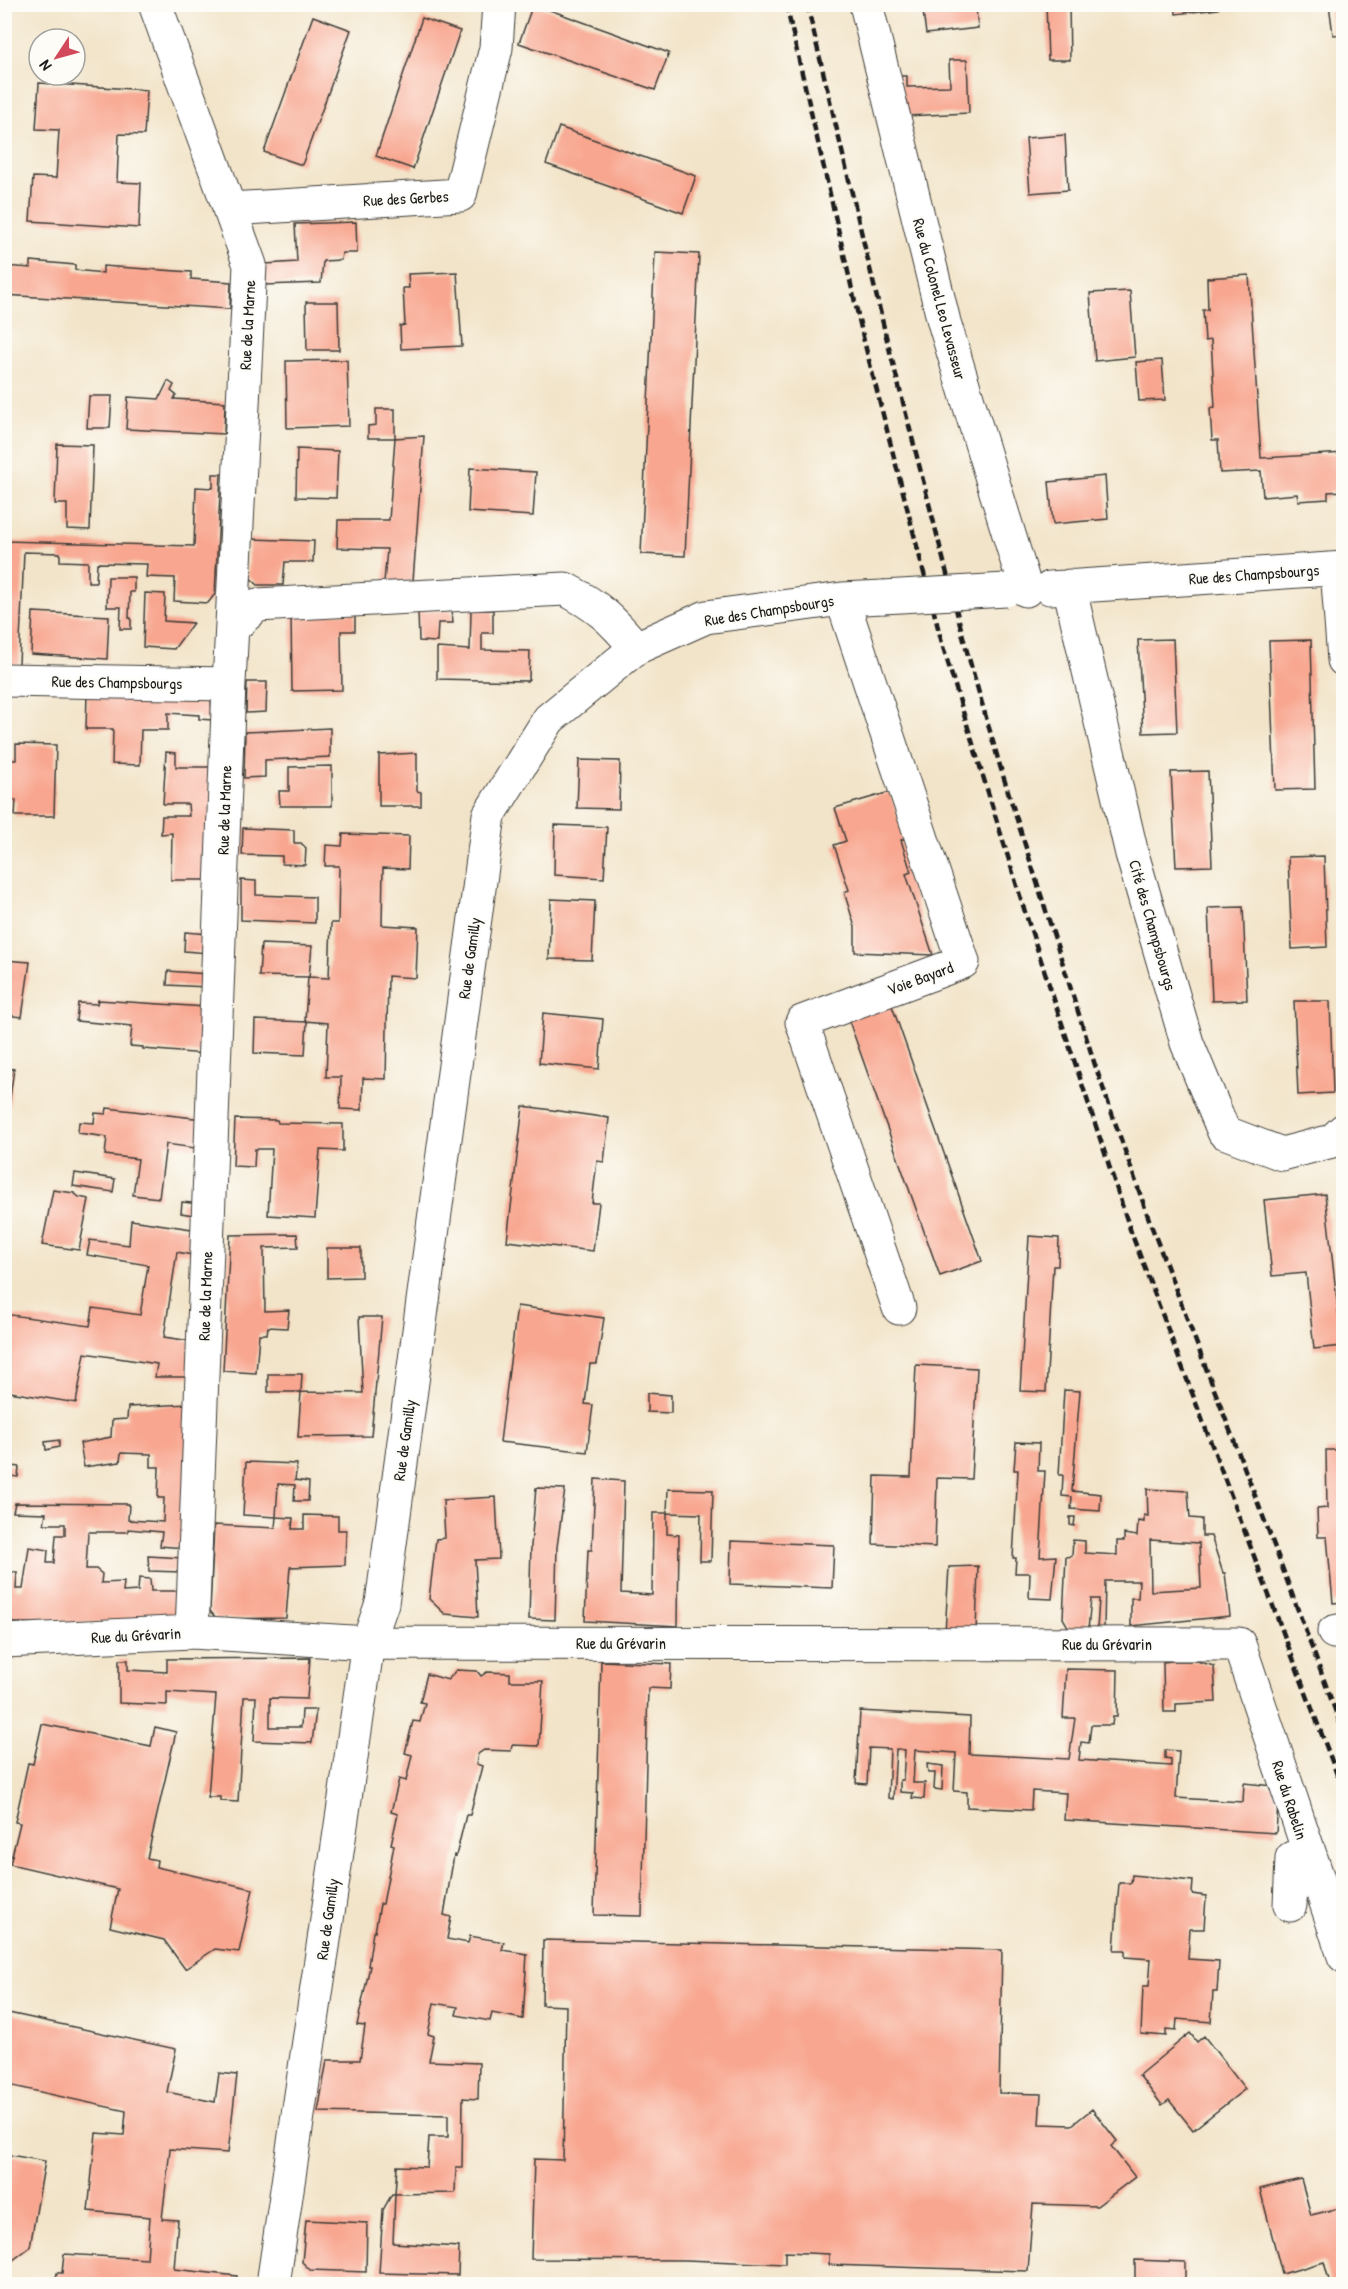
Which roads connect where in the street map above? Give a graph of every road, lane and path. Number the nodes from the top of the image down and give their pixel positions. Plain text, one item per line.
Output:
1 (154, 4) edge
2 (499, 4) edge
3 (866, 4) edge
4 (229, 208) junction
5 (1340, 568) edge
6 (1070, 586) junction
7 (1016, 590) junction
8 (842, 599) junction
9 (232, 628) junction
10 (636, 648) junction
11 (1344, 660) edge
12 (4, 680) edge
13 (229, 684) junction
14 (1344, 1130) edge
15 (899, 1308) dead end
16 (192, 1632) junction
17 (4, 1641) edge
18 (368, 1643) junction
19 (1239, 1644) joint
20 (1293, 1857) junction
21 (1290, 1905) dead end
22 (1344, 1956) edge
23 (273, 2284) edge

1 - 4 street, Rue de la Marne
2 - 4 street, Rue des Gerbes
3 - 7 street, Rue du Colonel Leo Levasseur
4 - 9 street, Rue de la Marne
5 - 6 street, Rue des Champsbourgs
5 - 11 street
6 - 7 street, Rue des Champsbourgs
6 - 14 street, Cité des Champsbourgs
7 - 8 street, Rue des Champsbourgs, bridge
8 - 10 street, Rue des Champsbourgs
8 - 15 street, Voie Bayard
9 - 10 street
9 - 13 street, Rue de la Marne
10 - 18 street, Rue de Gamilly
12 - 13 street, Rue des Champsbourgs
13 - 16 street, Rue de la Marne
16 - 17 street, Rue du Grévarin
16 - 18 street, Rue du Grévarin
18 - 19 street, Rue du Grévarin
18 - 23 street, Rue de Gamilly
19 - 20 street, Rue du Rabelin
20 - 21 street
20 - 22 street, Rue du Rabelin

